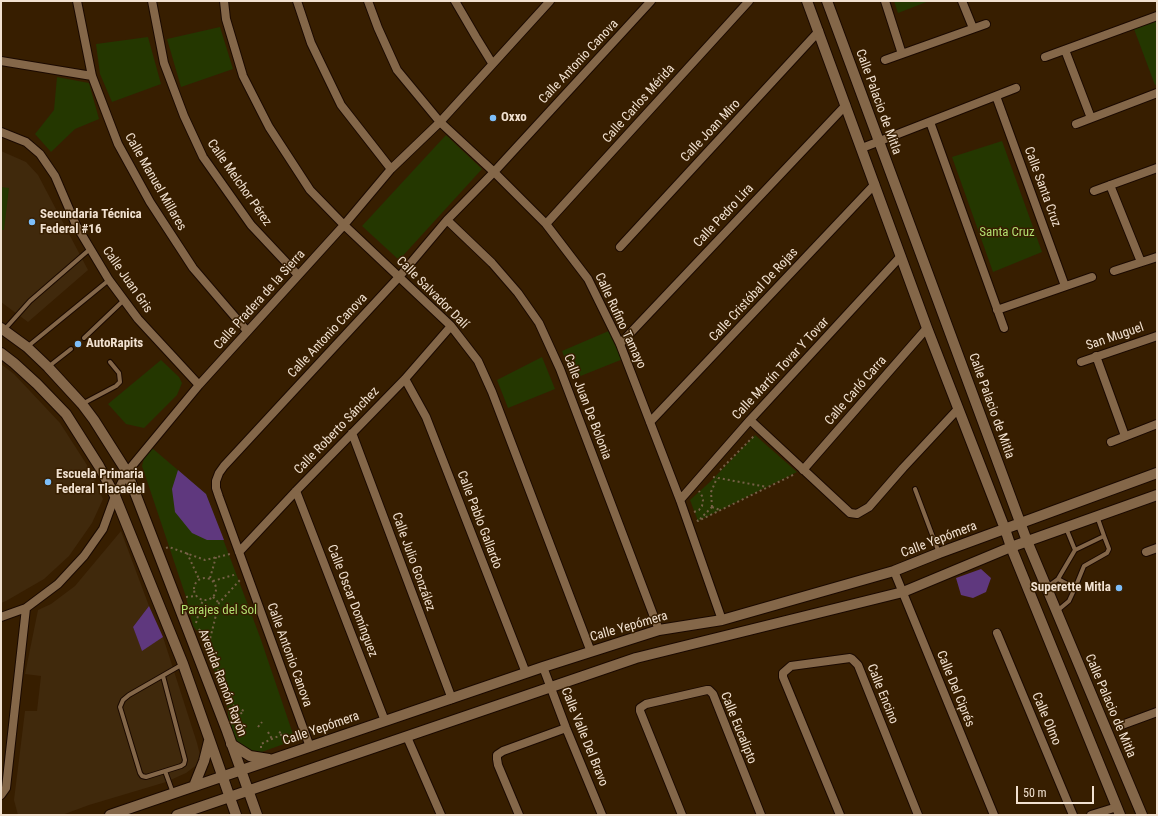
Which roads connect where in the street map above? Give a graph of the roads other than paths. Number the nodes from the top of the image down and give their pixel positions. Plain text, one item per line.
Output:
1 (77, 1) edge
2 (152, 1) edge
3 (224, 1) edge
4 (297, 1) edge
5 (368, 1) edge
6 (455, 1) edge
7 (651, 1) edge
8 (749, 1) edge
9 (807, 1) edge
10 (828, 1) edge
11 (885, 1) edge
12 (962, 1) edge
13 (545, 3) edge
14 (1157, 16) edge
15 (986, 24) dead end
16 (973, 28) junction
17 (819, 31) junction
18 (1065, 50) junction
19 (902, 54) junction
20 (1045, 57) dead end
21 (885, 60) dead end
22 (1, 61) edge
23 (492, 63) junction
24 (92, 76) junction
25 (1016, 88) dead end
26 (1157, 93) edge
27 (996, 96) junction
28 (846, 105) junction
29 (1091, 118) junction
30 (440, 122) junction
31 (930, 122) junction
32 (1076, 124) dead end
33 (1, 132) edge
34 (879, 142) junction
35 (862, 148) junction
36 (1157, 168) edge
37 (391, 169) junction
38 (494, 172) junction
39 (875, 184) junction
40 (1110, 185) junction
41 (1094, 191) dead end
42 (447, 220) junction
43 (546, 224) junction
44 (344, 225) junction
45 (620, 247) dead end
46 (90, 249) junction
47 (901, 256) junction
48 (1157, 257) edge
49 (1142, 262) junction
50 (1114, 271) dead end
51 (298, 275) junction
52 (399, 277) junction
53 (1092, 277) dead end
54 (109, 280) junction
55 (1065, 286) junction
56 (124, 300) junction
57 (997, 310) junction
58 (451, 326) junction
59 (927, 328) junction
60 (1004, 328) dead end
61 (3, 329) edge
62 (247, 331) junction
63 (1157, 336) edge
64 (84, 338) dead end
65 (620, 344) junction
66 (27, 347) junction
67 (71, 349) dead end
68 (1, 353) edge
69 (1096, 356) junction
70 (110, 362) dead end
71 (1081, 362) dead end
72 (48, 367) junction
73 (405, 378) junction
74 (199, 386) junction
75 (82, 404) junction
76 (958, 409) junction
77 (750, 420) junction
78 (650, 422) junction
79 (1157, 424) edge
80 (352, 433) junction
81 (1125, 436) junction
82 (1111, 442) dead end
83 (803, 470) junction
84 (127, 472) junction
85 (1157, 473) edge
86 (916, 489) dead end
87 (296, 491) junction
88 (1157, 495) edge
89 (115, 496) junction
90 (680, 500) junction
91 (1097, 516) junction
92 (1021, 523) junction
93 (1065, 527) junction
94 (1005, 529) junction
95 (1104, 536) junction
96 (1027, 541) junction
97 (1010, 547) junction
98 (1157, 548) edge
99 (1075, 550) junction
100 (239, 552) junction
101 (1146, 552) dead end
102 (939, 553) junction
103 (894, 571) junction
104 (1058, 579) junction
105 (1046, 587) junction
106 (1075, 588) junction
107 (903, 592) junction
108 (26, 608) junction
109 (1057, 612) junction
110 (1, 617) edge
111 (722, 620) junction
112 (658, 630) junction
113 (997, 633) dead end
114 (591, 652) junction
115 (182, 664) junction
116 (543, 667) junction
117 (526, 673) junction
118 (162, 676) junction
119 (551, 687) junction
120 (452, 698) junction
121 (1156, 713) edge
122 (385, 721) junction
123 (1119, 726) dead end
124 (566, 728) junction
125 (406, 737) junction
126 (209, 741) junction
127 (231, 744) junction
128 (310, 747) junction
129 (271, 759) junction
130 (240, 770) junction
131 (165, 771) junction
132 (222, 777) junction
133 (194, 786) junction
134 (248, 792) junction
135 (173, 793) junction
136 (1, 795) edge
137 (229, 798) junction
138 (1118, 811) edge
139 (110, 815) edge
140 (177, 815) edge
141 (236, 815) edge
142 (257, 815) edge
143 (441, 815) edge
144 (519, 815) edge
145 (602, 815) edge
146 (682, 815) edge
147 (761, 815) edge
148 (840, 815) edge
149 (918, 815) edge
150 (994, 815) edge
151 (1073, 815) edge
152 (1091, 815) edge
153 (1142, 815) edge

1 - 24 street, Calle Manuel Millares
2 - 51 street, Calle Melchor Pérez
3 - 44 street, Calle Salvador Dalí
4 - 37 street
5 - 30 street, Calle Rufino Tamayo
6 - 23 street
7 - 38 street, Calle Antonio Canova
8 - 43 street, Calle Carlos Mérida
9 - 17 main road
10 - 34 main road, Calle Palacio de Mitla
11 - 19 street
12 - 16 street
13 - 23 street, Calle Pradera de la Sierra
14 - 18 street
15 - 16 street
16 - 19 street
17 - 28 main road
17 - 45 street, Calle Joan Miro
18 - 20 street
18 - 29 street
19 - 21 street
22 - 24 street
23 - 30 street, Calle Pradera de la Sierra
24 - 62 street, Calle Manuel Millares
25 - 27 street
26 - 29 street
27 - 31 street
27 - 55 street, Calle Santa Cruz
28 - 35 main road
28 - 65 street, Calle Pedro Lira
29 - 32 street
30 - 37 street, Calle Pradera de la Sierra
30 - 38 street, Calle Rufino Tamayo
31 - 34 street
31 - 57 street
33 - 46 street, Calle Juan Gris
34 - 35 street
34 - 92 main road, Calle Palacio de Mitla
35 - 39 main road
36 - 40 street
37 - 44 street, Calle Pradera de la Sierra
38 - 42 street, Calle Antonio Canova
38 - 43 street, Calle Rufino Tamayo
39 - 47 main road
39 - 78 street, Calle Cristóbal De Rojas
40 - 41 street
40 - 49 street
42 - 52 street, Calle Antonio Canova
42 - 112 street, Calle Juan De Bolonia
43 - 65 street, Calle Rufino Tamayo
44 - 51 street, Calle Pradera de la Sierra
44 - 52 street, Calle Salvador Dalí
46 - 54 street, Calle Juan Gris
46 - 61 lane
47 - 59 main road
47 - 77 street, Calle Martín Tovar Y Tovar
48 - 49 street
49 - 50 street
51 - 62 street, Calle Pradera de la Sierra
52 - 58 street, Calle Salvador Dalí
52 - 100 street, Calle Antonio Canova
53 - 55 street
54 - 56 street, Calle Juan Gris
54 - 66 lane
55 - 57 street
56 - 64 lane
56 - 74 street, Calle Juan Gris
57 - 60 street
58 - 73 street, Calle Roberto Sánchez
58 - 114 street, Calle Salvador Dalí
59 - 76 main road
59 - 83 street, Calle Carló Carra
61 - 66 main road, Avenida Ramón Rayón
62 - 74 street, Calle Pradera de la Sierra
63 - 69 street, San Muguel
65 - 78 street, Calle Rufino Tamayo
66 - 72 main road, Avenida Ramón Rayón
67 - 72 lane
68 - 89 main road
69 - 71 street, San Muguel
69 - 81 street
70 - 75 lane
72 - 75 main road, Avenida Ramón Rayón
73 - 80 street, Calle Roberto Sánchez
73 - 117 street, Calle Pablo Gallardo
74 - 84 street, Calle Pradera de la Sierra
75 - 84 main road, Avenida Ramón Rayón
76 - 83 street
76 - 94 main road
77 - 83 street
77 - 90 street, Calle Martín Tovar Y Tovar
78 - 90 street, Calle Rufino Tamayo
79 - 81 street
80 - 87 street, Calle Roberto Sánchez
80 - 120 street, Calle Julio González
81 - 82 street
84 - 89 street, Calle Pradera de la Sierra
84 - 127 main road, Avenida Ramón Rayón
85 - 92 main road, Calle Yepómera
86 - 102 lane
87 - 100 street, Calle Roberto Sánchez
87 - 122 street, Calle Oscar Domínguez
88 - 91 main road
89 - 108 street, Calle Pradera de la Sierra
89 - 115 main road
90 - 111 street, Calle Rufino Tamayo
91 - 93 main road
91 - 95 lane
92 - 94 main road, Calle Yepómera
92 - 96 main road, Calle Palacio de Mitla
93 - 96 main road
93 - 99 lane
94 - 97 main road
94 - 102 main road, Calle Yepómera
95 - 99 lane
95 - 106 lane
96 - 97 main road
96 - 105 main road, Calle Palacio de Mitla
97 - 107 main road
97 - 138 main road
98 - 101 street
99 - 104 lane
100 - 128 street, Calle Antonio Canova
102 - 103 main road, Calle Yepómera
103 - 107 street, Calle Del Ciprés
103 - 111 main road, Calle Yepómera
104 - 105 lane
104 - 106 lane
105 - 109 main road, Calle Palacio de Mitla
106 - 109 lane
107 - 119 main road
107 - 150 street, Calle Del Ciprés
108 - 110 street, Calle Pradera de la Sierra
108 - 136 street
109 - 153 main road, Calle Palacio de Mitla
111 - 112 main road, Calle Yepómera
112 - 114 main road, Calle Yepómera
113 - 151 street, Calle Olmo
114 - 116 main road, Calle Yepómera
115 - 118 lane
115 - 126 main road
116 - 117 main road, Calle Yepómera
116 - 119 street, Calle Valle Del Bravo
117 - 120 main road, Calle Yepómera
118 - 131 lane
118 - 131 lane
119 - 124 street, Calle Valle Del Bravo
119 - 125 main road
120 - 122 main road, Calle Yepómera
121 - 123 street
122 - 128 main road, Calle Yepómera
124 - 144 street
124 - 145 street, Calle Valle Del Bravo
125 - 134 main road
125 - 143 street
126 - 132 main road
126 - 133 main road
127 - 129 main road
127 - 130 main road, Avenida Ramón Rayón
128 - 129 main road, Calle Yepómera
129 - 130 main road, Calle Yepómera
130 - 132 main road, Calle Yepómera
130 - 134 main road, Avenida Ramón Rayón
131 - 135 lane
132 - 133 main road, Calle Yepómera
132 - 137 main road
133 - 135 main road, Calle Yepómera
134 - 137 main road
134 - 142 main road, Avenida Ramón Rayón
135 - 139 main road, Calle Yepómera
137 - 140 main road
137 - 141 main road
138 - 152 street
146 - 147 street, Calle Eucalipto
148 - 149 street, Calle Encino

